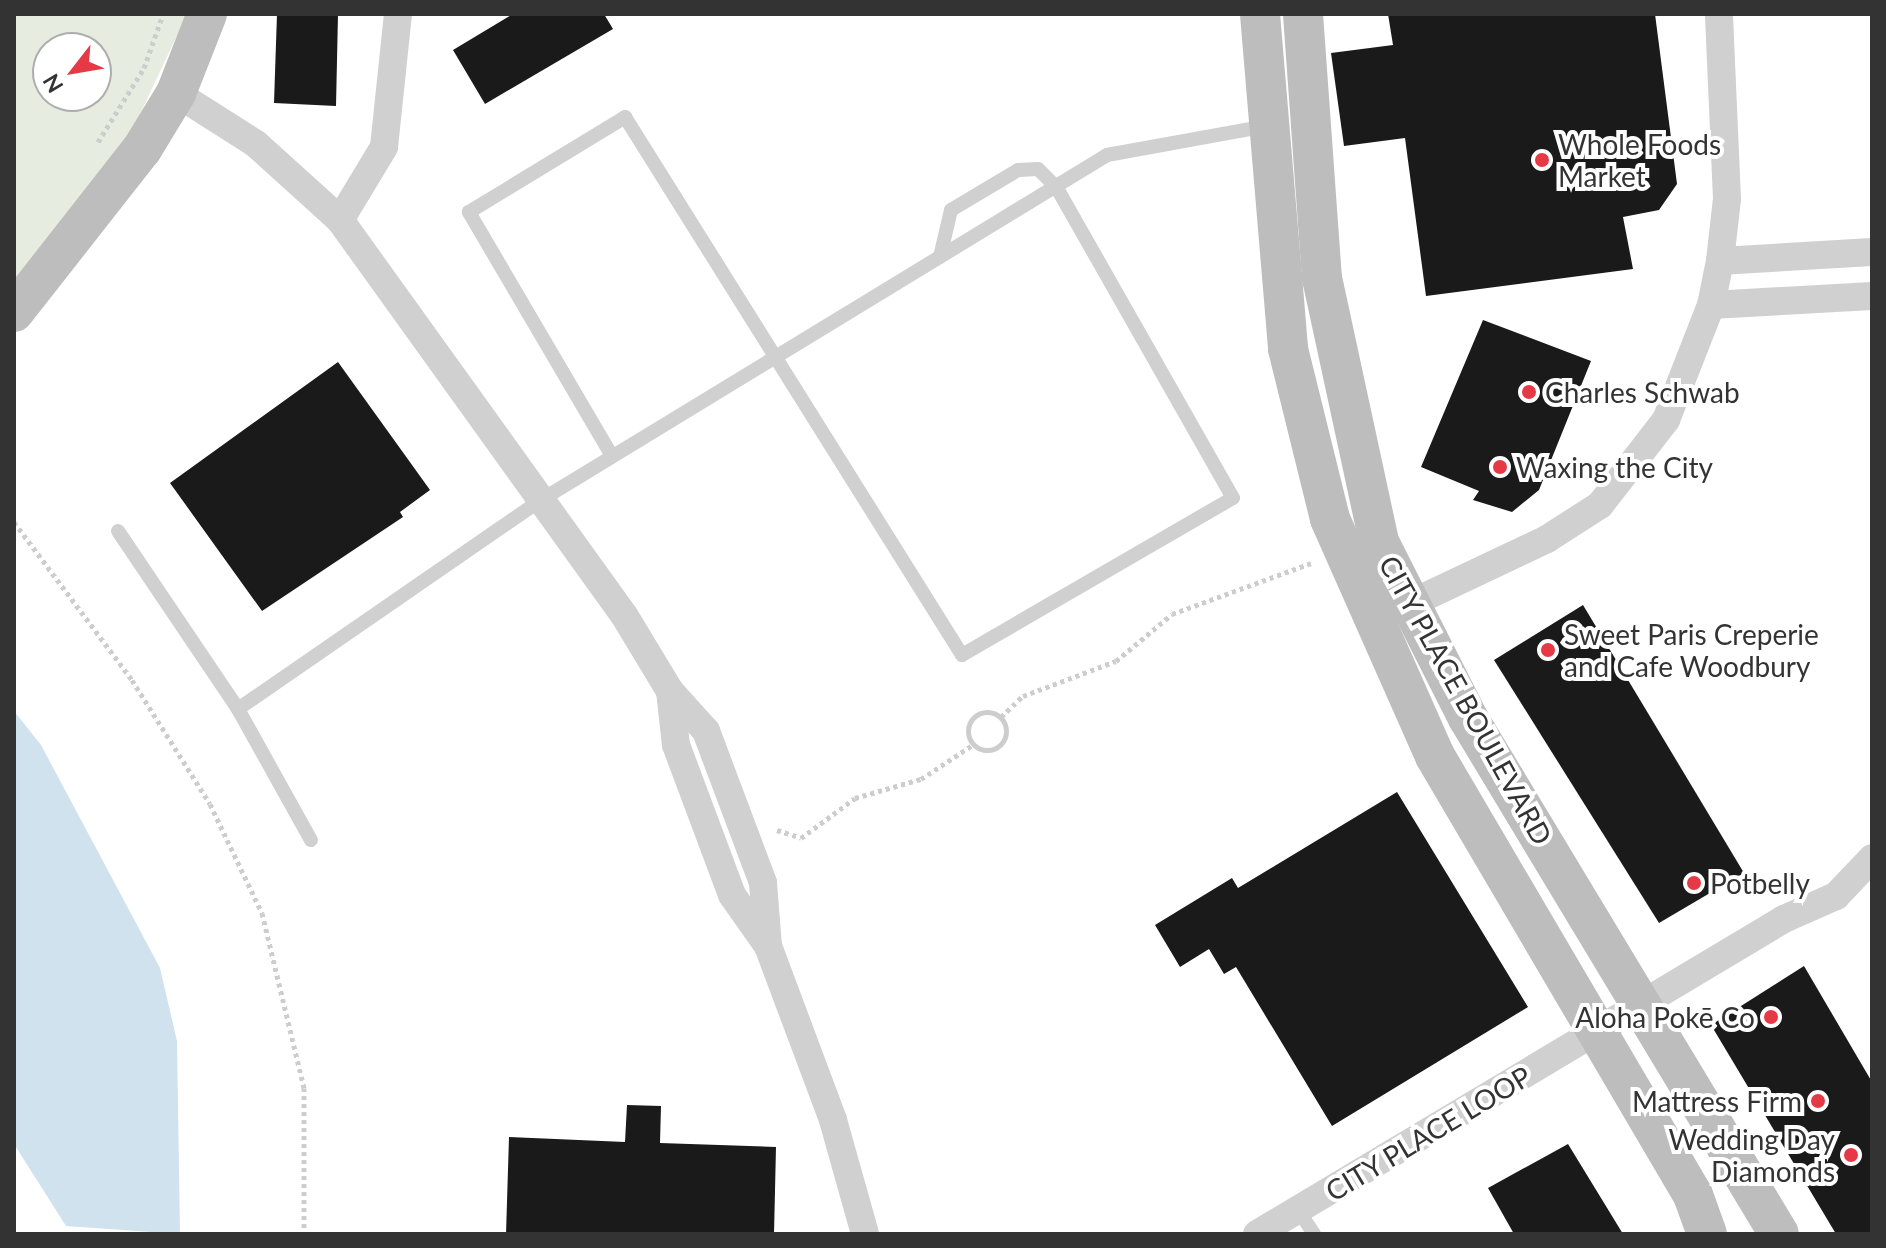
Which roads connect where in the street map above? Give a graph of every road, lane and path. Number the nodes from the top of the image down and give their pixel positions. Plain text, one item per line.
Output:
1 (163, 14) edge
2 (207, 14) edge
3 (1260, 14) edge
4 (1303, 14) edge
5 (1719, 14) edge
6 (401, 16) edge
7 (176, 93) junction
8 (1271, 125) junction
9 (89, 157) dead end
10 (1056, 187) junction
11 (340, 220) junction
12 (1872, 252) edge
13 (940, 257) junction
14 (1720, 261) junction
15 (1872, 296) edge
16 (1711, 305) junction
17 (14, 312) edge
18 (775, 357) junction
19 (612, 456) junction
20 (541, 500) junction
21 (14, 522) edge
22 (118, 531) dead end
23 (1344, 553) junction
24 (1407, 606) junction
25 (1370, 622) junction
26 (670, 691) junction
27 (238, 709) junction
28 (1001, 717) junction
29 (974, 744) junction
30 (735, 806) junction
31 (311, 840) dead end
32 (1872, 858) edge
33 (768, 946) junction
34 (1642, 1006) junction
35 (1598, 1031) junction
36 (1298, 1210) junction
37 (304, 1234) edge
38 (865, 1234) edge
39 (1257, 1234) edge
40 (1314, 1234) edge
41 (1707, 1234) edge
42 (1779, 1234) edge

1 - 9 path
2 - 7 street
3 - 8 street, CITY PLACE BOULEVARD
4 - 24 street, CITY PLACE BOULEVARD
5 - 14 street
6 - 11 street
7 - 11 street
7 - 17 street
8 - 10 lane
8 - 23 street, CITY PLACE BOULEVARD
10 - 13 lane
10 - 13 lane
10 - 18 lane
11 - 20 street
12 - 14 street
13 - 18 lane
14 - 16 street
15 - 16 street
16 - 24 street
18 - 19 lane
18 - 19 lane
19 - 20 lane
20 - 26 street
20 - 27 lane
21 - 37 path
22 - 27 lane
23 - 25 street, CITY PLACE BOULEVARD
23 - 28 path
24 - 25 street
24 - 34 street, CITY PLACE BOULEVARD
25 - 35 street, CITY PLACE BOULEVARD
26 - 30 street
26 - 33 street
27 - 31 lane
28 - 29 path
28 - 29 path
29 - 30 path
30 - 33 street
32 - 34 street, CITY PLACE LOOP
33 - 38 street
34 - 35 street, CITY PLACE LOOP
34 - 42 street, CITY PLACE BOULEVARD
35 - 36 street, CITY PLACE LOOP
35 - 41 street, CITY PLACE BOULEVARD
36 - 39 street, CITY PLACE LOOP
36 - 40 lane

